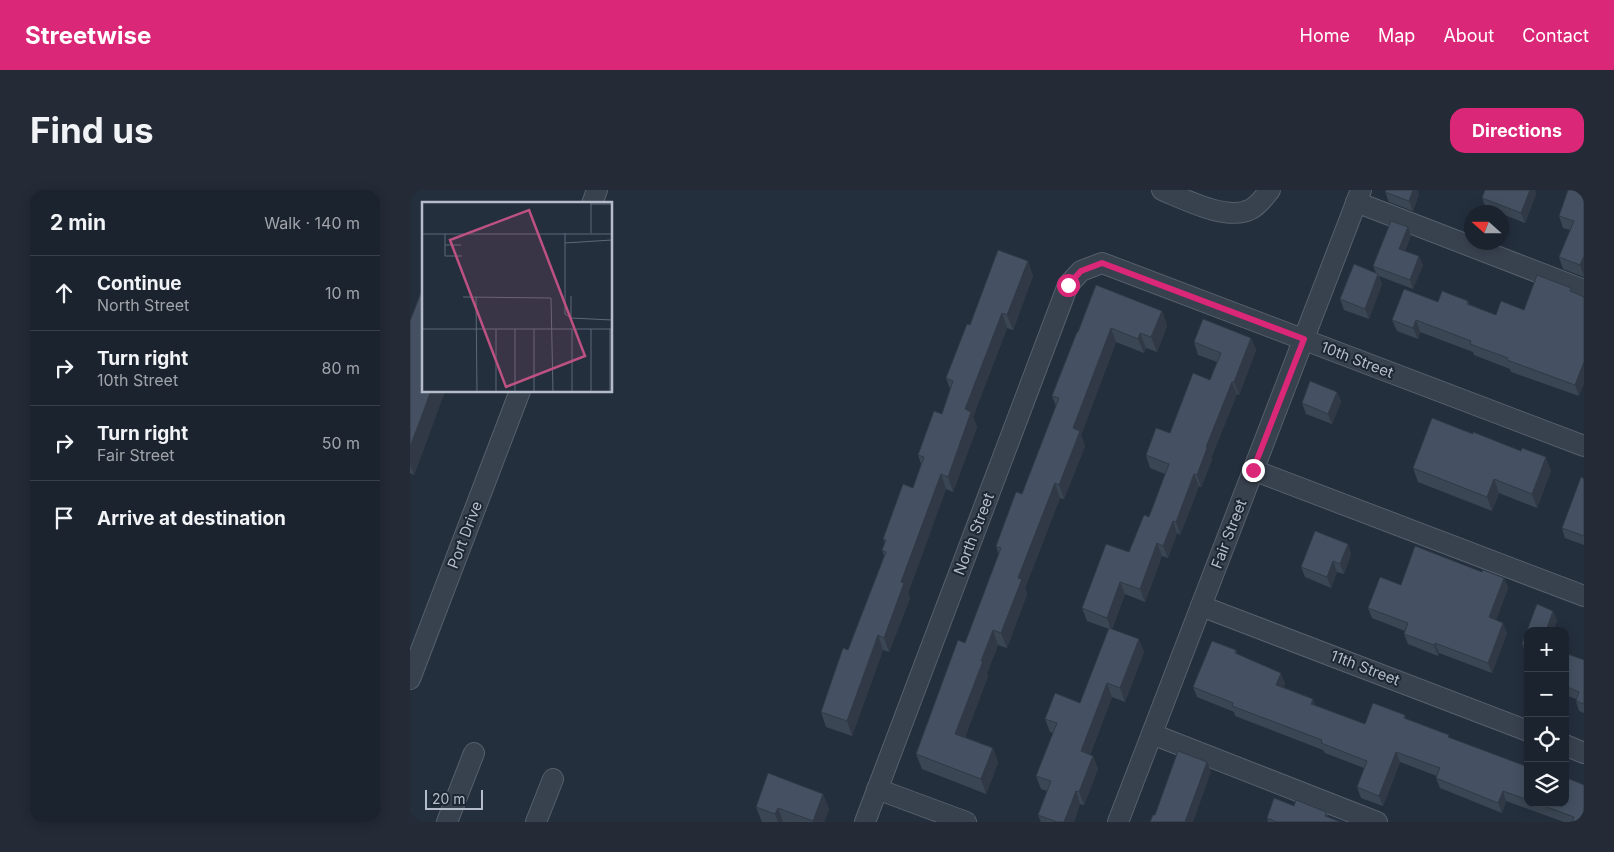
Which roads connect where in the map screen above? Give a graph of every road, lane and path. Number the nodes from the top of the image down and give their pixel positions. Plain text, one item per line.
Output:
1 (597, 190) edge
2 (1162, 190) edge
3 (1270, 190) edge
4 (1358, 196) edge
5 (593, 202) edge
6 (1102, 263) joint
7 (1584, 290) edge
8 (1304, 339) junction
9 (520, 392) edge
10 (1584, 446) edge
11 (1253, 470) junction
12 (1584, 596) edge
13 (1201, 606) junction
14 (410, 679) edge
15 (1524, 729) edge
16 (1152, 734) junction
17 (1569, 746) edge
18 (1584, 752) edge
19 (474, 753) dead end
20 (553, 779) dead end
21 (877, 789) junction
22 (447, 822) edge
23 (536, 822) edge
24 (865, 822) edge
25 (966, 822) edge
26 (1118, 822) edge
27 (1377, 822) edge

1 - 5 street
2 - 3 street
4 - 7 street
4 - 8 street, Fair Street
6 - 8 street, 10th Street
6 - 21 street, North Street
8 - 10 street, 10th Street
8 - 11 street, Fair Street
9 - 14 street, Port Drive
11 - 12 street
11 - 13 street, Fair Street
13 - 15 street, 11th Street
13 - 16 street, Fair Street
16 - 26 street, Fair Street
16 - 27 street
17 - 18 street
19 - 22 street
20 - 23 street
21 - 24 street, North Street
21 - 25 street

